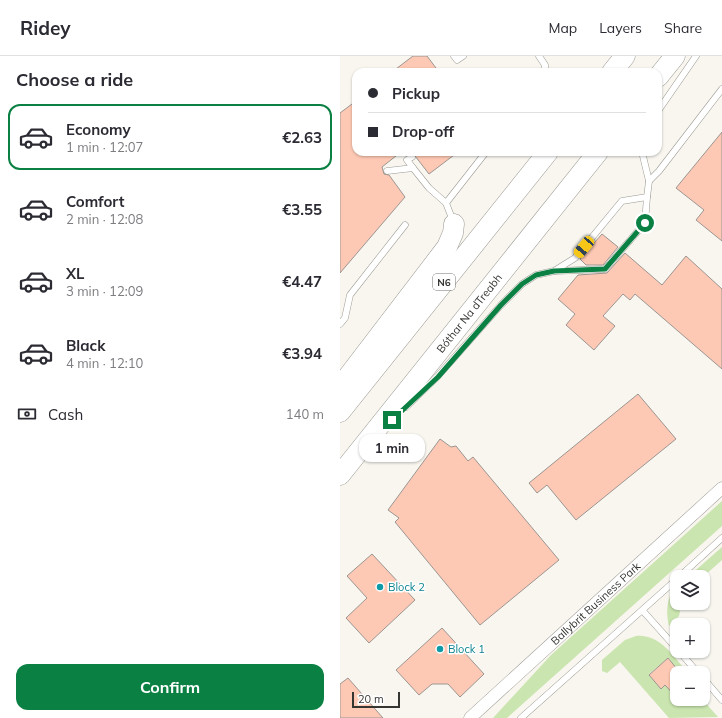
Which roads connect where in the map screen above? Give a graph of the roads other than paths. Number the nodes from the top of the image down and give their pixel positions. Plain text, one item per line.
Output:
1 (454, 56) edge
2 (463, 56) edge
3 (539, 56) edge
4 (625, 56) edge
5 (675, 56) edge
6 (696, 56) edge
7 (545, 68) edge
8 (615, 68) edge
9 (662, 72) edge
10 (722, 89) edge
11 (662, 105) edge
12 (483, 156) edge
13 (545, 156) edge
14 (595, 156) edge
15 (643, 156) edge
16 (412, 157) dead end
17 (413, 168) junction
18 (387, 171) dead end
19 (649, 181) junction
20 (647, 197) junction
21 (446, 204) junction
22 (454, 224) joint
23 (405, 225) dead end
24 (554, 271) junction
25 (340, 312) edge
26 (345, 318) junction
27 (340, 324) edge
28 (340, 388) edge
29 (404, 409) dead end
30 (340, 412) edge
31 (398, 415) dead end
32 (358, 453) junction
33 (340, 475) edge
34 (722, 488) edge
35 (722, 538) edge
36 (687, 570) edge
37 (670, 585) edge
38 (643, 610) junction
39 (670, 641) edge
40 (685, 658) edge
41 (692, 666) edge
42 (710, 686) edge
43 (722, 700) edge
44 (470, 718) edge
45 (522, 718) edge

1 - 2 lane
3 - 7 lane
4 - 8 highway
5 - 9 highway
6 - 11 lane
10 - 19 lane
12 - 21 lane
13 - 30 highway, N6
14 - 32 highway, Bóthar Na dTreabh
15 - 19 lane
16 - 17 lane
17 - 18 lane
17 - 21 lane
19 - 20 lane
20 - 24 lane
20 - 24 lane
21 - 22 lane
22 - 28 highway, N6
23 - 26 lane
24 - 29 lane
25 - 26 lane
26 - 27 lane
31 - 32 lane
32 - 33 highway, Bóthar Na dTreabh
34 - 44 street, Ballybrit Business Park
35 - 36 lane
37 - 38 lane
38 - 39 lane
38 - 45 lane
40 - 41 lane
42 - 43 lane

